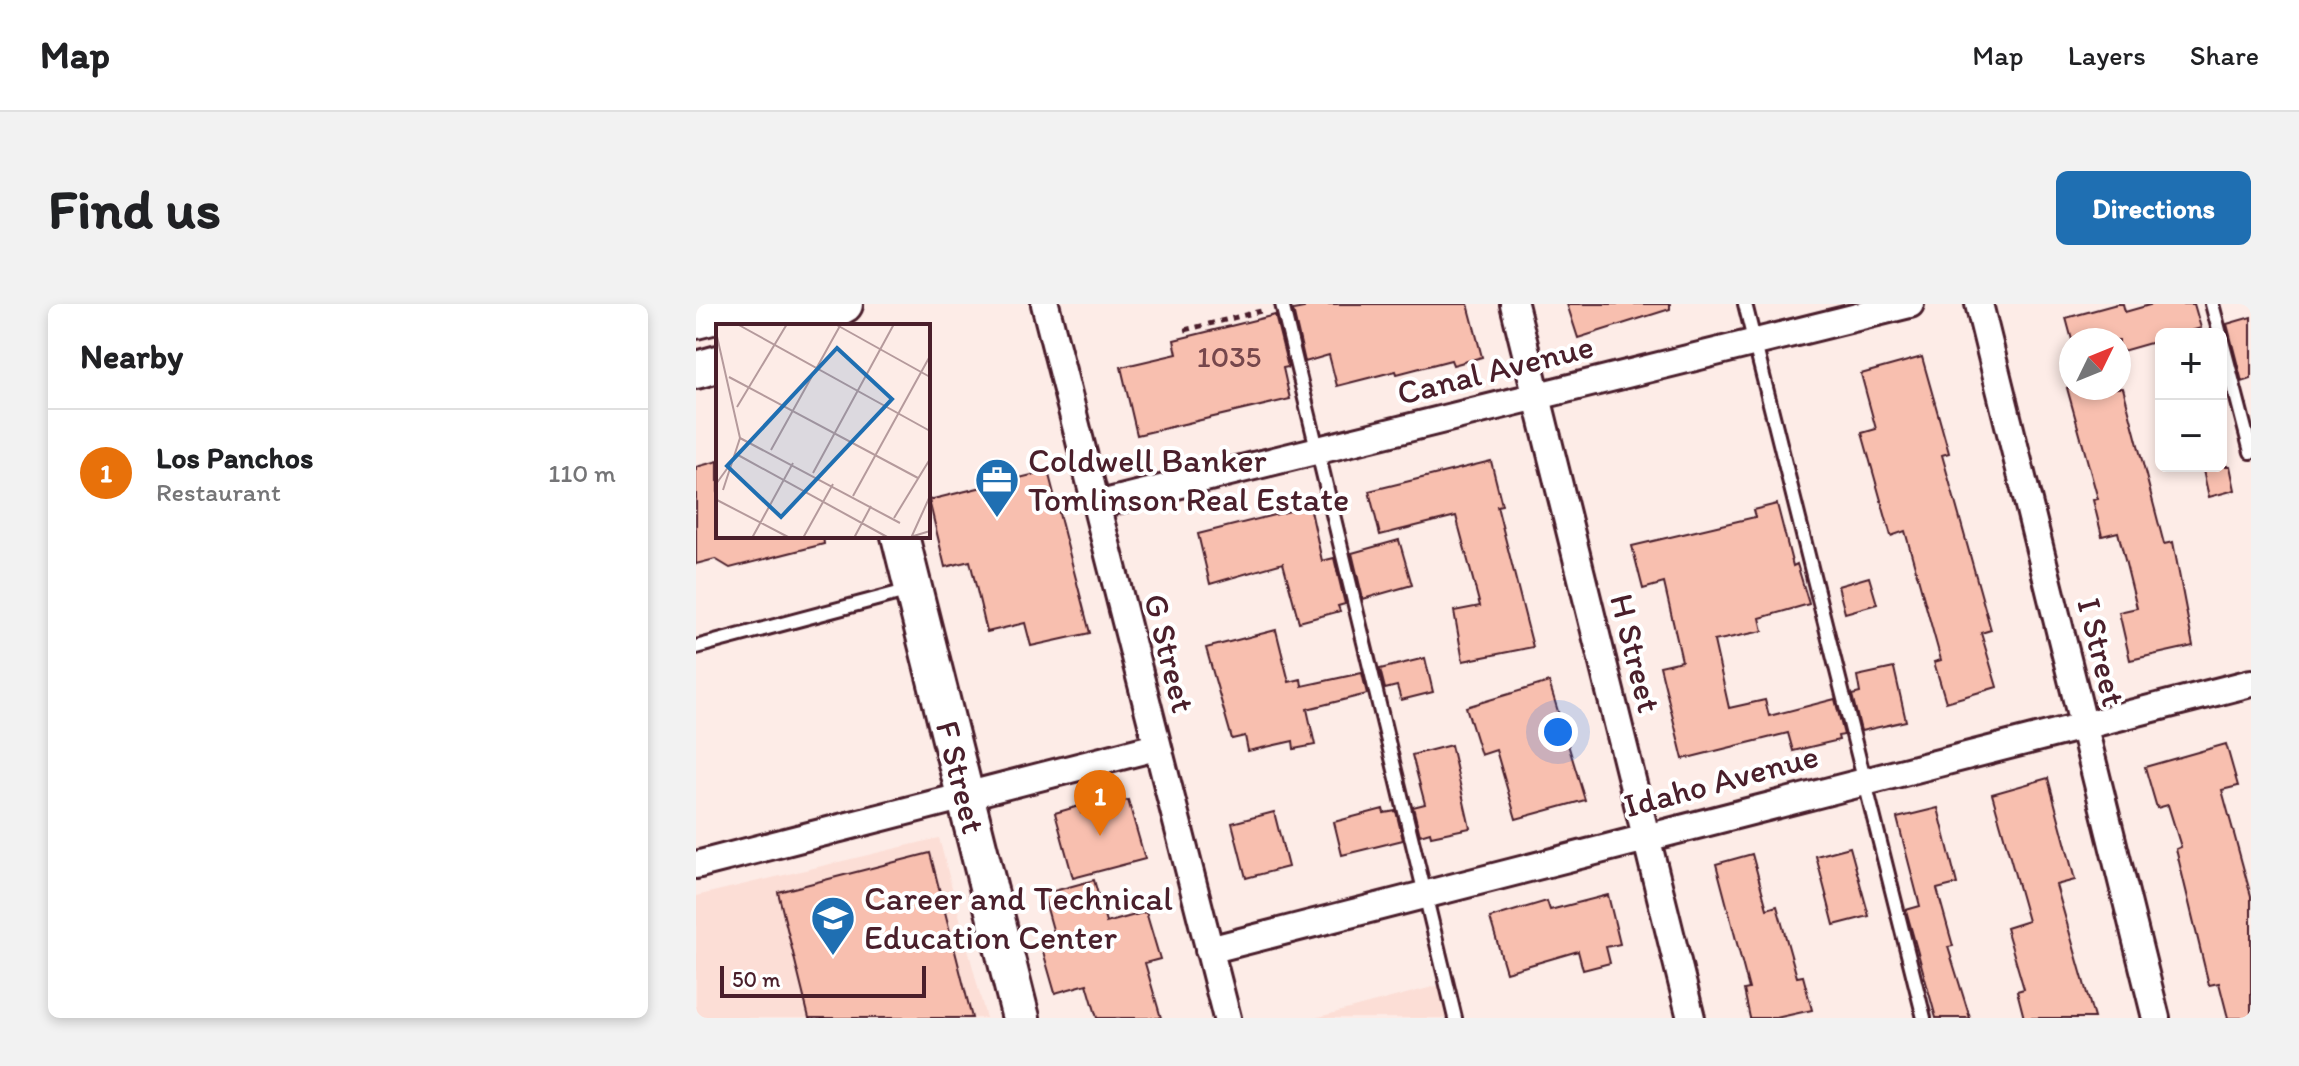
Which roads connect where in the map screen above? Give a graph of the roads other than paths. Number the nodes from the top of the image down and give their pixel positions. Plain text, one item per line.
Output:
1 (810, 304) edge
2 (846, 304) edge
3 (1045, 304) edge
4 (1514, 304) edge
5 (1745, 304) edge
6 (1910, 304) edge
7 (1979, 304) edge
8 (2212, 304) edge
9 (1278, 306) edge
10 (696, 320) edge
11 (810, 324) edge
12 (851, 324) edge
13 (2219, 328) edge
14 (1755, 342) junction
15 (2227, 359) edge
16 (716, 365) edge
17 (696, 370) edge
18 (1537, 396) junction
19 (1319, 450) junction
20 (2251, 452) edge
21 (1096, 505) junction
22 (900, 538) edge
23 (913, 590) junction
24 (696, 647) edge
25 (2251, 683) edge
26 (2083, 725) junction
27 (1156, 747) junction
28 (1866, 780) junction
29 (966, 796) junction
30 (1644, 838) junction
31 (696, 865) edge
32 (1425, 895) junction
33 (1209, 950) junction
34 (1021, 1018) edge
35 (1227, 1018) edge
36 (1455, 1018) edge
37 (1691, 1018) edge
38 (1924, 1018) edge
39 (2156, 1018) edge

1 - 10 street
2 - 11 street
2 - 12 street
3 - 21 street, G Street
4 - 18 street, H Street
5 - 14 lane
6 - 14 street, Canal Avenue
7 - 26 street, I Street
8 - 13 lane
9 - 19 lane
14 - 18 street, Canal Avenue
14 - 28 lane
15 - 20 lane
16 - 17 street
18 - 19 street, Canal Avenue
18 - 30 street, H Street
19 - 21 street, Canal Avenue
19 - 32 lane
21 - 27 street, G Street
22 - 23 street, F Street
23 - 24 lane
23 - 29 street, F Street
25 - 26 street, Idaho Avenue
26 - 28 street, Idaho Avenue
26 - 39 street, I Street
27 - 29 street
27 - 33 street, G Street
28 - 30 street, Idaho Avenue
28 - 38 lane
29 - 31 street
29 - 34 street, F Street
30 - 32 street, Idaho Avenue
30 - 37 street, H Street
32 - 33 street, Idaho Avenue
32 - 36 lane
33 - 35 street, G Street

